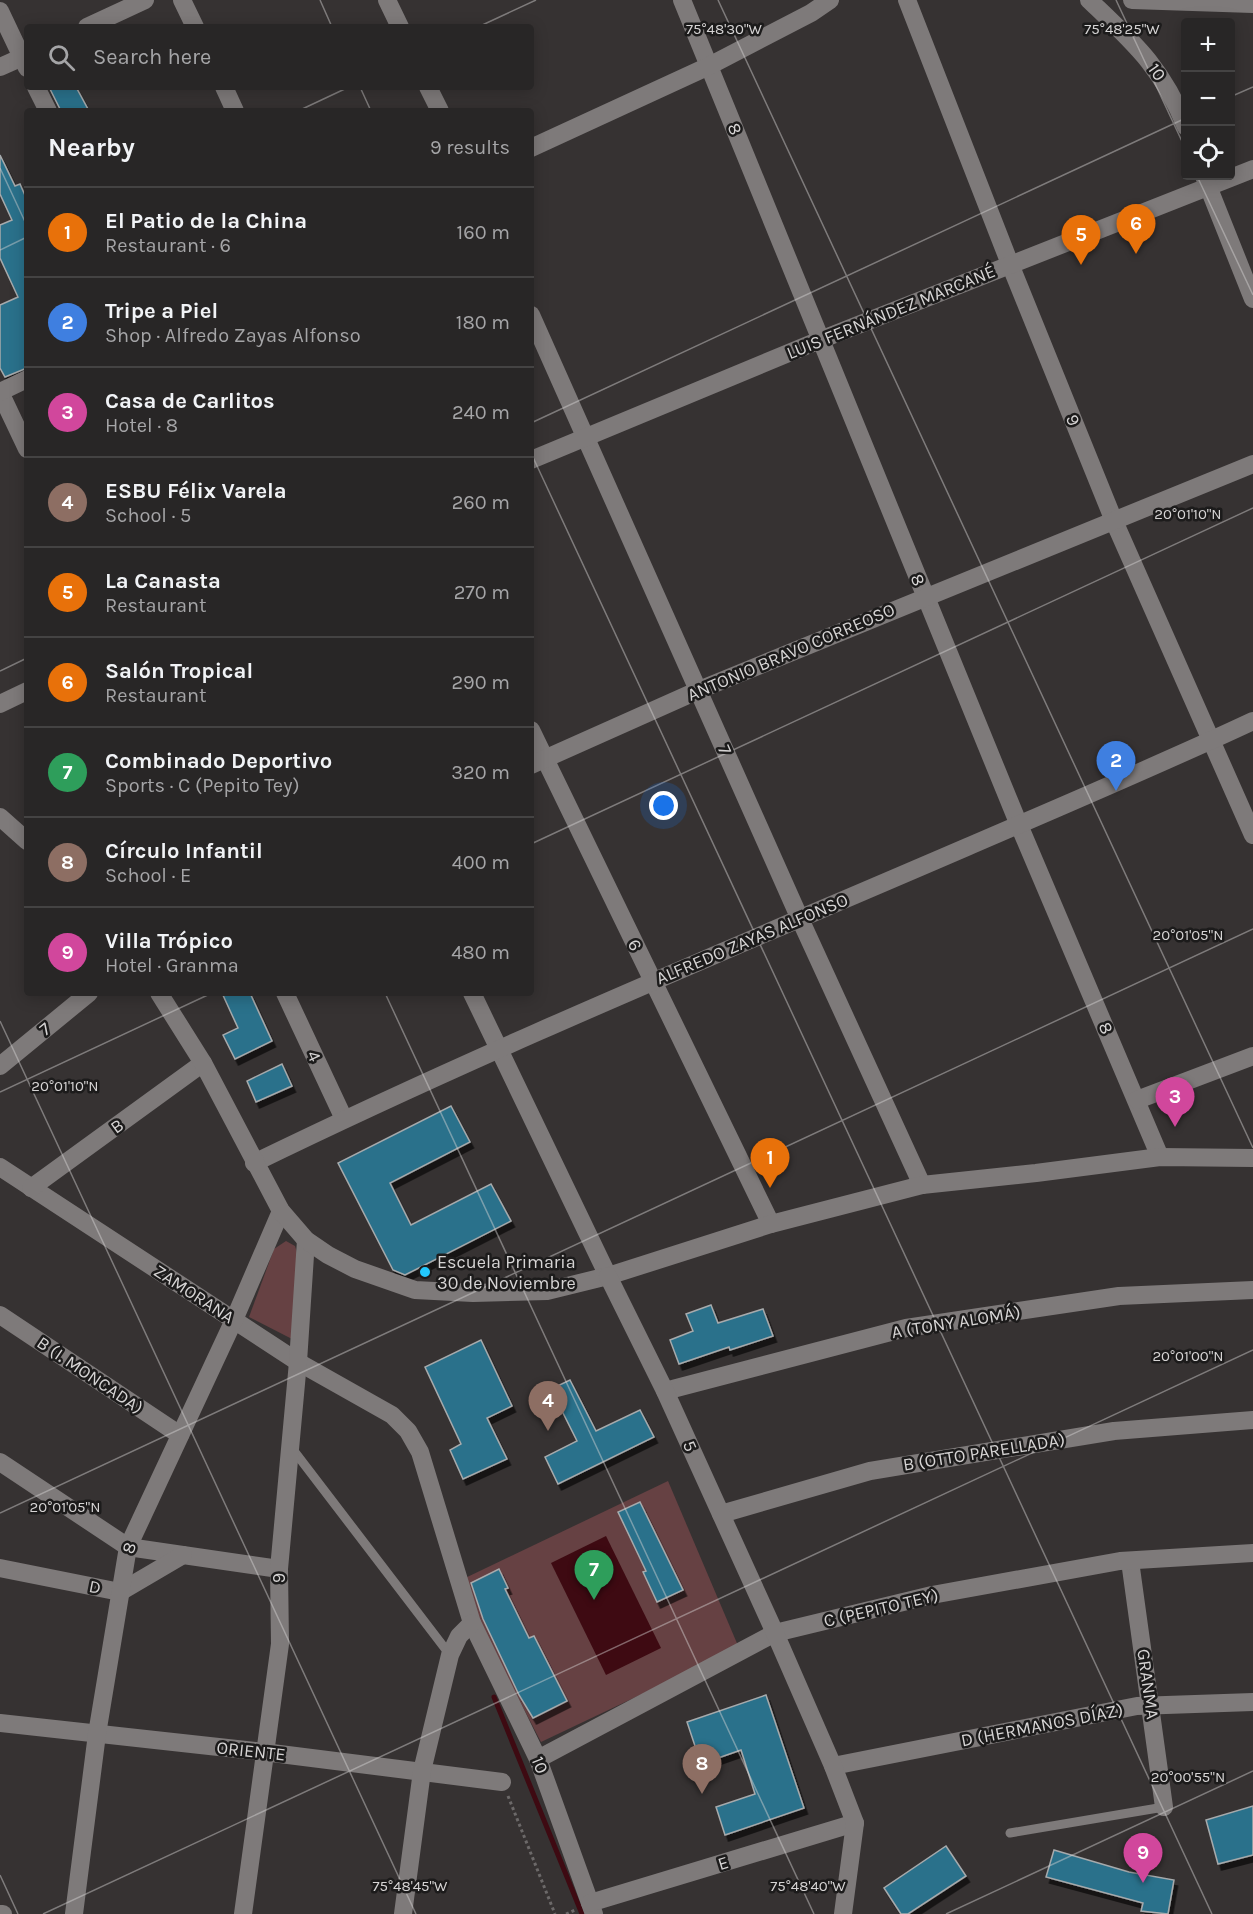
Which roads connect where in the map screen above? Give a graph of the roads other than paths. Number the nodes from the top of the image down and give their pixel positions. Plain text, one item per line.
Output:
1 (145, 0) edge
2 (182, 0) edge
3 (387, 0) edge
4 (682, 0) edge
5 (830, 0) edge
6 (907, 0) edge
7 (1089, 0) edge
8 (1132, 0) edge
9 (1253, 4) edge
10 (0, 10) edge
11 (93, 24) edge
12 (194, 24) edge
13 (399, 24) edge
14 (24, 58) edge
15 (24, 60) edge
16 (709, 66) junction
17 (0, 67) edge
18 (38, 90) edge
19 (225, 90) edge
20 (430, 90) edge
21 (46, 108) edge
22 (234, 108) edge
23 (438, 108) edge
24 (1185, 126) edge
25 (534, 147) edge
26 (1253, 169) edge
27 (1207, 181) edge
28 (1010, 264) junction
29 (1253, 299) edge
30 (534, 322) edge
31 (820, 340) junction
32 (24, 380) edge
33 (0, 392) edge
34 (584, 437) junction
35 (24, 443) edge
36 (534, 459) edge
37 (1253, 464) edge
38 (1114, 521) junction
39 (925, 597) junction
40 (699, 690) junction
41 (24, 693) edge
42 (0, 704) edge
43 (1253, 721) edge
44 (1210, 741) junction
45 (534, 744) edge
46 (538, 762) edge
47 (2, 822) edge
48 (1019, 825) junction
49 (1253, 835) edge
50 (24, 839) edge
51 (800, 919) junction
52 (653, 982) junction
53 (85, 996) edge
54 (161, 996) edge
55 (286, 996) edge
56 (473, 996) edge
57 (499, 1050) junction
58 (1253, 1056) edge
59 (203, 1063) junction
60 (0, 1066) edge
61 (1137, 1100) junction
62 (344, 1119) junction
63 (1160, 1156) junction
64 (1253, 1158) edge
65 (254, 1162) junction
66 (0, 1167) edge
67 (922, 1185) junction
68 (31, 1188) junction
69 (281, 1211) junction
70 (771, 1224) junction
71 (306, 1240) junction
72 (608, 1276) junction
73 (1253, 1290) edge
74 (0, 1315) edge
75 (234, 1320) junction
76 (298, 1362) junction
77 (665, 1391) junction
78 (392, 1415) joint
79 (1253, 1420) edge
80 (180, 1435) junction
81 (290, 1445) junction
82 (0, 1462) edge
83 (721, 1514) junction
84 (128, 1547) junction
85 (1253, 1553) edge
86 (183, 1555) junction
87 (1130, 1560) junction
88 (0, 1568) edge
89 (279, 1569) junction
90 (120, 1592) junction
91 (472, 1623) junction
92 (775, 1633) junction
93 (450, 1655) junction
94 (1253, 1702) edge
95 (1151, 1706) junction
96 (0, 1723) edge
97 (98, 1734) junction
98 (264, 1752) junction
99 (538, 1759) junction
100 (833, 1766) junction
101 (422, 1771) junction
102 (502, 1782) road end
103 (1164, 1807) joint
104 (855, 1823) junction
105 (1010, 1833) dead end
106 (592, 1909) edge
107 (74, 1914) edge
108 (243, 1914) edge
109 (403, 1914) edge
110 (843, 1914) edge

1 - 11 street
2 - 12 street
3 - 13 street
4 - 16 street, 8
5 - 16 street
6 - 28 street, 9
7 - 24 street, 10
8 - 9 street
10 - 14 street
15 - 17 street
16 - 25 street
16 - 31 street, 8
18 - 21 street
19 - 22 street
20 - 23 street
26 - 27 street, LUIS FERNÁNDEZ MARCANÉ
27 - 28 street, LUIS FERNÁNDEZ MARCANÉ
27 - 29 street
28 - 31 street, LUIS FERNÁNDEZ MARCANÉ
28 - 38 street, 9
30 - 34 street, 7
31 - 34 street, LUIS FERNÁNDEZ MARCANÉ
31 - 39 street, 8
32 - 33 street
33 - 35 street
34 - 36 street, LUIS FERNÁNDEZ MARCANÉ
34 - 40 street, 7
37 - 38 street, ANTONIO BRAVO CORREOSO
38 - 39 street, ANTONIO BRAVO CORREOSO
38 - 44 street, 9
39 - 40 street, ANTONIO BRAVO CORREOSO
39 - 48 street, 8
40 - 46 street, ANTONIO BRAVO CORREOSO
40 - 51 street, 7
41 - 42 street
43 - 44 street, ALFREDO ZAYAS ALFONSO
44 - 48 street, ALFREDO ZAYAS ALFONSO
44 - 49 street, 9
45 - 46 street, 6
46 - 52 street, 6
47 - 50 street
48 - 51 street, ALFREDO ZAYAS ALFONSO
48 - 61 street, 8
51 - 52 street, ALFREDO ZAYAS ALFONSO
51 - 67 street, 7
52 - 57 street, ALFREDO ZAYAS ALFONSO
52 - 70 street, 6
53 - 60 street, 7
54 - 59 street
55 - 62 street, 4
56 - 57 street, 5
57 - 62 street, ALFREDO ZAYAS ALFONSO
57 - 72 street, 5
58 - 61 street
59 - 65 street
59 - 68 street, B
61 - 63 street, 8
62 - 65 street, ALFREDO ZAYAS ALFONSO
63 - 64 street
63 - 67 street
65 - 69 street
66 - 68 street, ZAMORANA
67 - 70 street
68 - 75 street, ZAMORANA
69 - 71 street
69 - 75 street, 8
70 - 72 street
71 - 72 street
71 - 76 street, 9
72 - 77 street, 5
73 - 77 street, A (TONY ALOMÁ)
74 - 80 street, B (I. MONCADA)
75 - 76 street, ZAMORANA
75 - 80 street, 8
76 - 78 street, ZAMORANA
76 - 81 street, 9
77 - 83 street, 5
78 - 91 street, 10
79 - 83 street, B (OTTO PARELLADA)
80 - 84 street, 8
81 - 89 street, 9
81 - 93 lane
82 - 84 street
83 - 92 street, 5
84 - 86 street
84 - 90 street, 8
85 - 87 street, C (PEPITO TEY)
86 - 89 street
86 - 90 street, D
87 - 92 street, C (PEPITO TEY)
87 - 95 street, GRANMA
88 - 90 street, D
89 - 98 street, 9
90 - 97 street, 8
91 - 93 street
91 - 99 street, 10
92 - 99 street, C (PEPITO TEY)
92 - 100 street, 5
93 - 101 street
94 - 95 street, D (HERMANOS DÍAZ)
95 - 100 street, D (HERMANOS DÍAZ)
95 - 103 street, GRANMA
96 - 97 street, ORIENTE
97 - 98 street, ORIENTE
97 - 107 street, 8
98 - 101 street, ORIENTE
98 - 108 street, 9
99 - 106 street, 10
100 - 104 street, 5
101 - 102 street, ORIENTE
101 - 109 street
103 - 105 lane
104 - 106 street, E
104 - 110 street, 5

